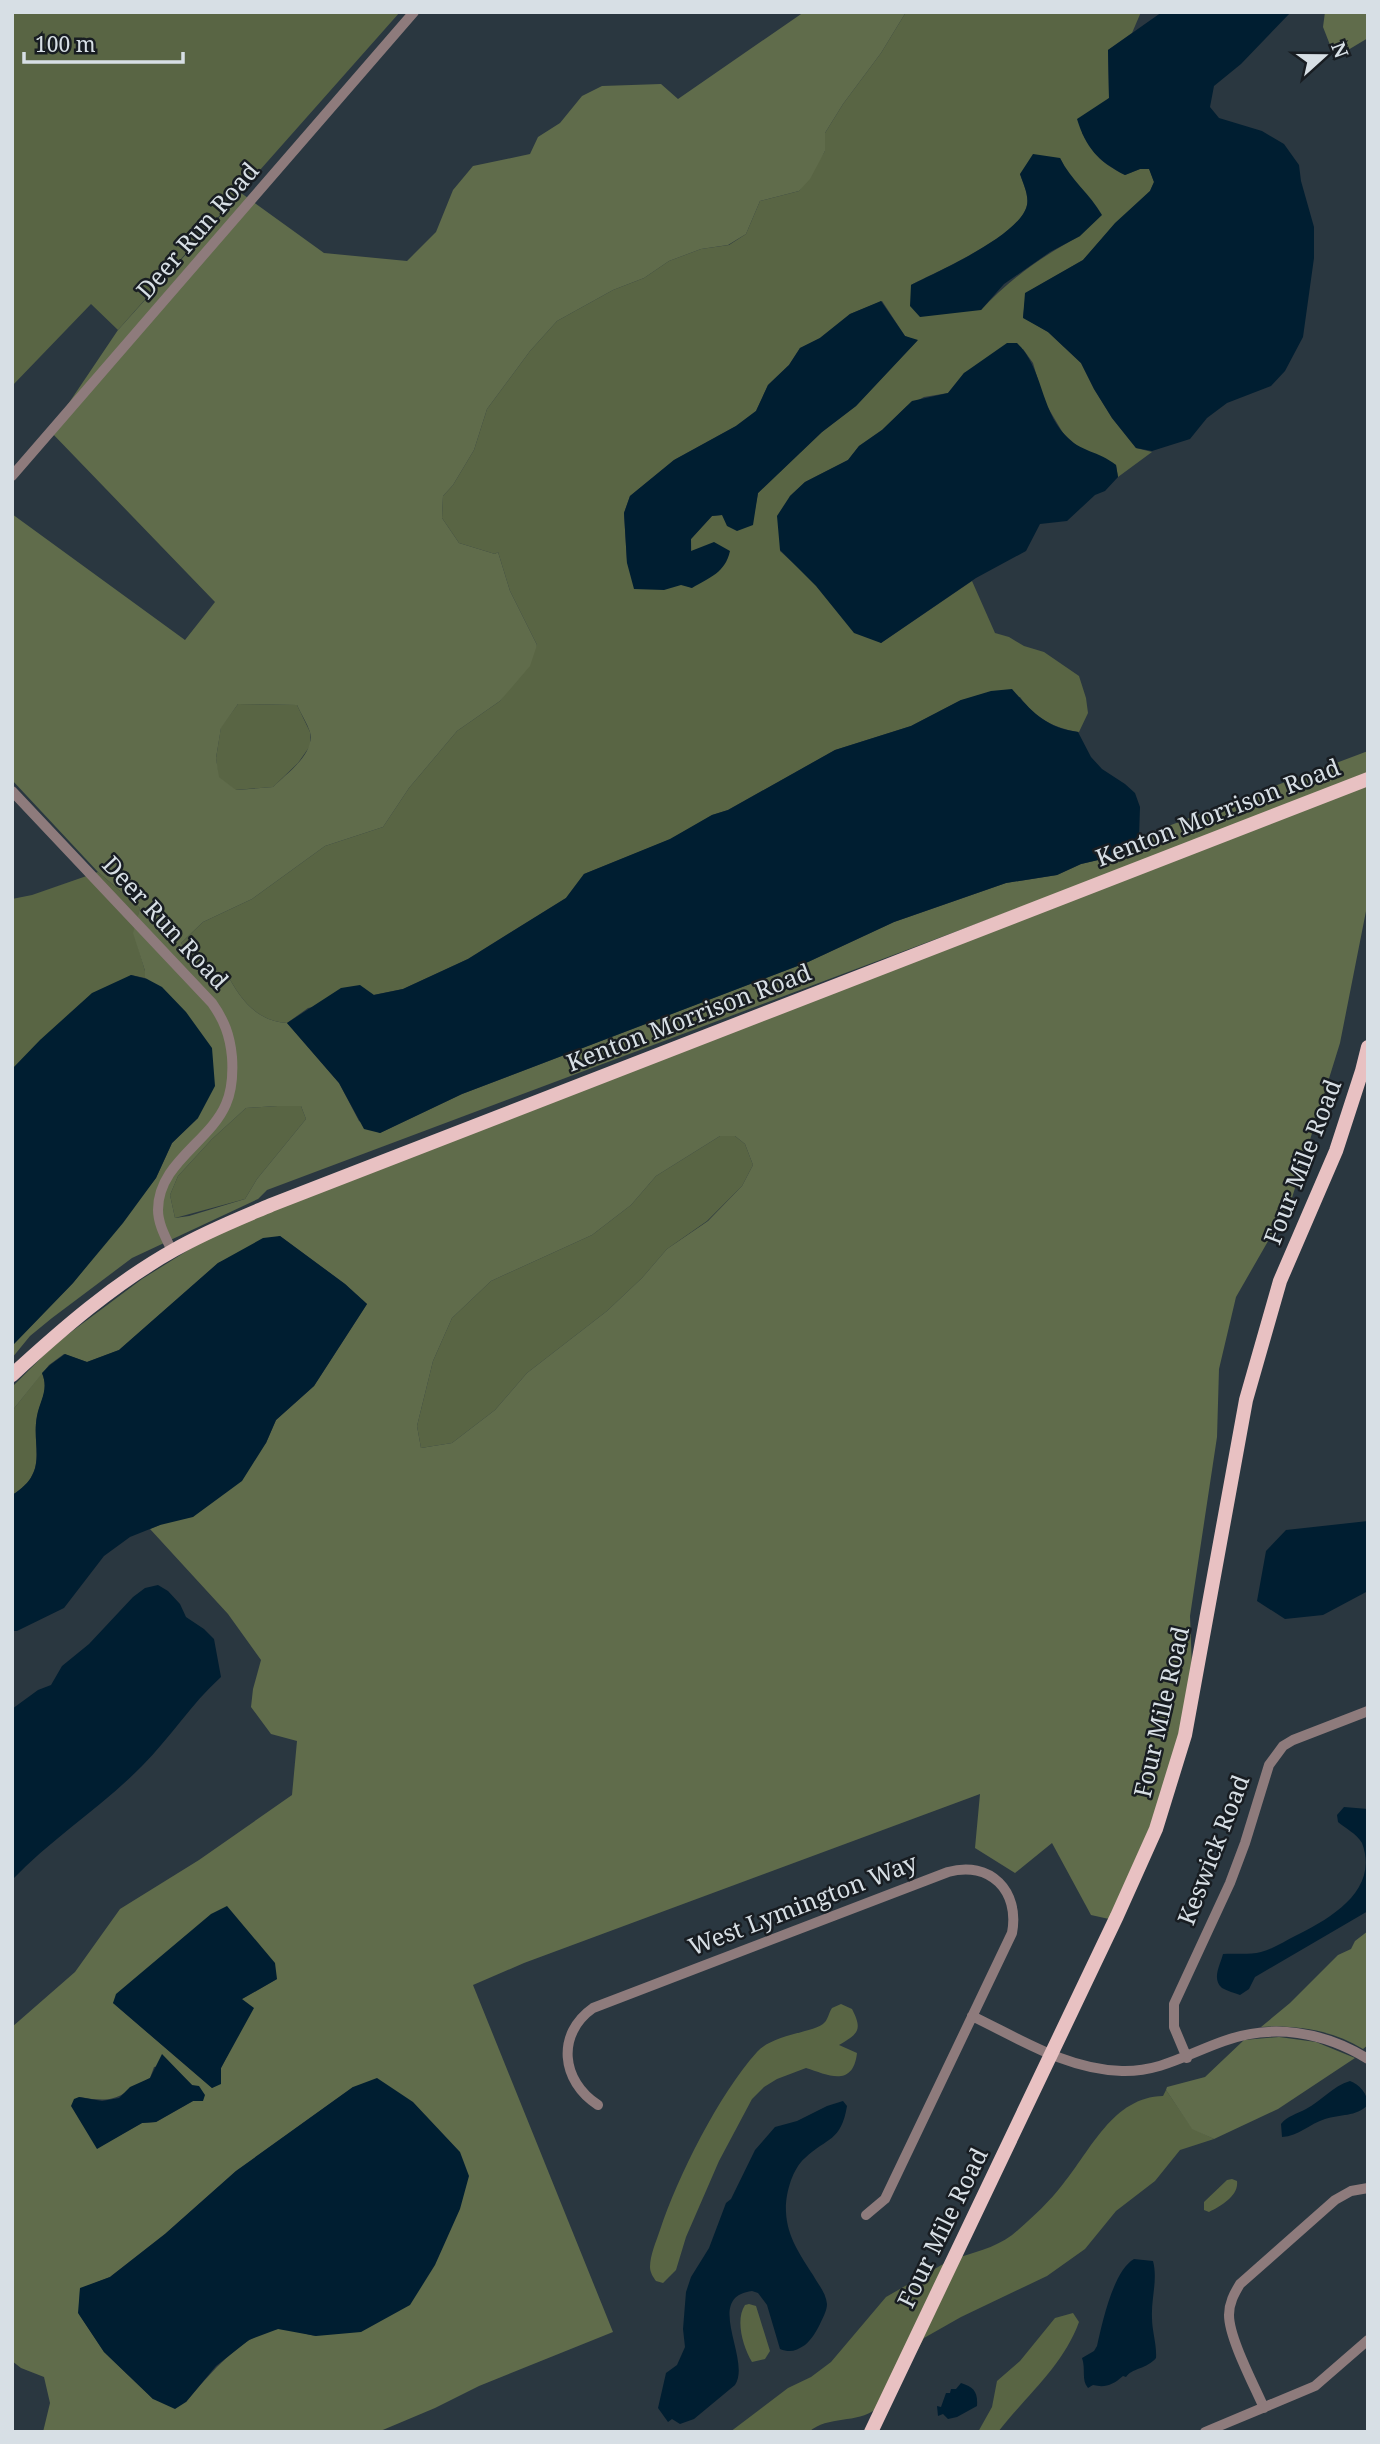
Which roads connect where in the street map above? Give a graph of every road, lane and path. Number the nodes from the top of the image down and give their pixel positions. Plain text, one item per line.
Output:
1 (414, 12) edge
2 (12, 477) edge
3 (1368, 779) edge
4 (12, 791) edge
5 (1368, 1046) edge
6 (172, 1251) junction
7 (12, 1375) edge
8 (1368, 1711) edge
9 (972, 2016) junction
10 (1051, 2054) junction
11 (1187, 2058) junction
12 (1368, 2059) edge
13 (598, 2105) dead end
14 (1368, 2188) edge
15 (866, 2216) dead end
16 (1368, 2340) edge
17 (1264, 2408) junction
18 (871, 2432) edge
19 (1205, 2432) edge

1 - 2 street, Deer Run Road
3 - 6 main road, Kenton Morrison Road
4 - 6 street, Deer Run Road
5 - 10 main road, Four Mile Road
6 - 7 main road, Kenton Morrison Road
8 - 11 street, Keswick Road
9 - 10 street
9 - 13 street, West Lymington Way
9 - 15 street, West Lymington Way
10 - 11 street
10 - 18 main road, Four Mile Road
11 - 12 street
14 - 17 street
16 - 17 street
17 - 19 street

